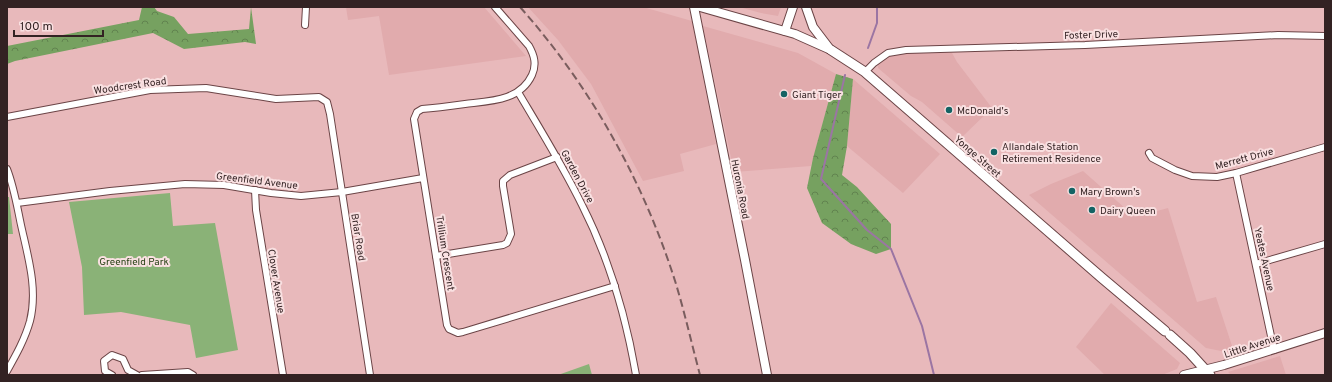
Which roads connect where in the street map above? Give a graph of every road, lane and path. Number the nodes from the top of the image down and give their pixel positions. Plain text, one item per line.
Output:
1 (306, 7) edge
2 (495, 7) edge
3 (694, 7) edge
4 (700, 7) edge
5 (792, 7) edge
6 (806, 7) edge
7 (305, 25) dead end
8 (785, 32) junction
9 (1325, 36) edge
10 (831, 50) junction
11 (865, 72) junction
12 (518, 92) junction
13 (327, 102) joint
14 (7, 116) edge
15 (1325, 147) edge
16 (1149, 153) dead end
17 (557, 157) junction
18 (7, 169) edge
19 (1236, 173) junction
20 (423, 178) junction
21 (255, 190) junction
22 (342, 192) junction
23 (17, 203) junction
24 (1325, 244) edge
25 (436, 256) junction
26 (1256, 264) junction
27 (615, 286) junction
28 (1325, 332) edge
29 (1274, 350) junction
30 (7, 371) edge
31 (1207, 372) edge
32 (112, 375) edge
33 (137, 375) edge
34 (142, 375) edge
35 (193, 375) edge
36 (283, 375) edge
37 (370, 375) edge
38 (636, 375) edge
39 (767, 375) edge
40 (1184, 375) edge

1 - 7 street
2 - 12 street
3 - 39 main road, Huronia Road
4 - 8 main road, Yonge Street
5 - 8 main road
6 - 10 main road
8 - 10 main road, Yonge Street
9 - 11 street, Foster Drive
10 - 11 main road, Yonge Street
11 - 31 main road, Yonge Street
12 - 17 street, Garden Drive
12 - 20 street, Trillium Crescent
13 - 14 street, Woodcrest Road
13 - 22 street, Briar Road
15 - 19 street, Merrett Drive
16 - 19 street, Merrett Drive
17 - 25 street
17 - 27 street, Garden Drive
18 - 23 street
19 - 26 street, Yeates Avenue
20 - 22 street, Greenfield Avenue
20 - 25 street, Trillium Crescent
21 - 22 street, Greenfield Avenue
21 - 23 street, Greenfield Avenue
21 - 36 street, Clover Avenue
22 - 37 street, Briar Road
23 - 30 street
24 - 26 street
25 - 27 street, Trillium Crescent
26 - 29 street, Yeates Avenue
27 - 38 street, Garden Drive
28 - 29 main road, Little Avenue
29 - 31 main road, Little Avenue
31 - 40 main road, Little Avenue
32 - 33 street
34 - 35 street

